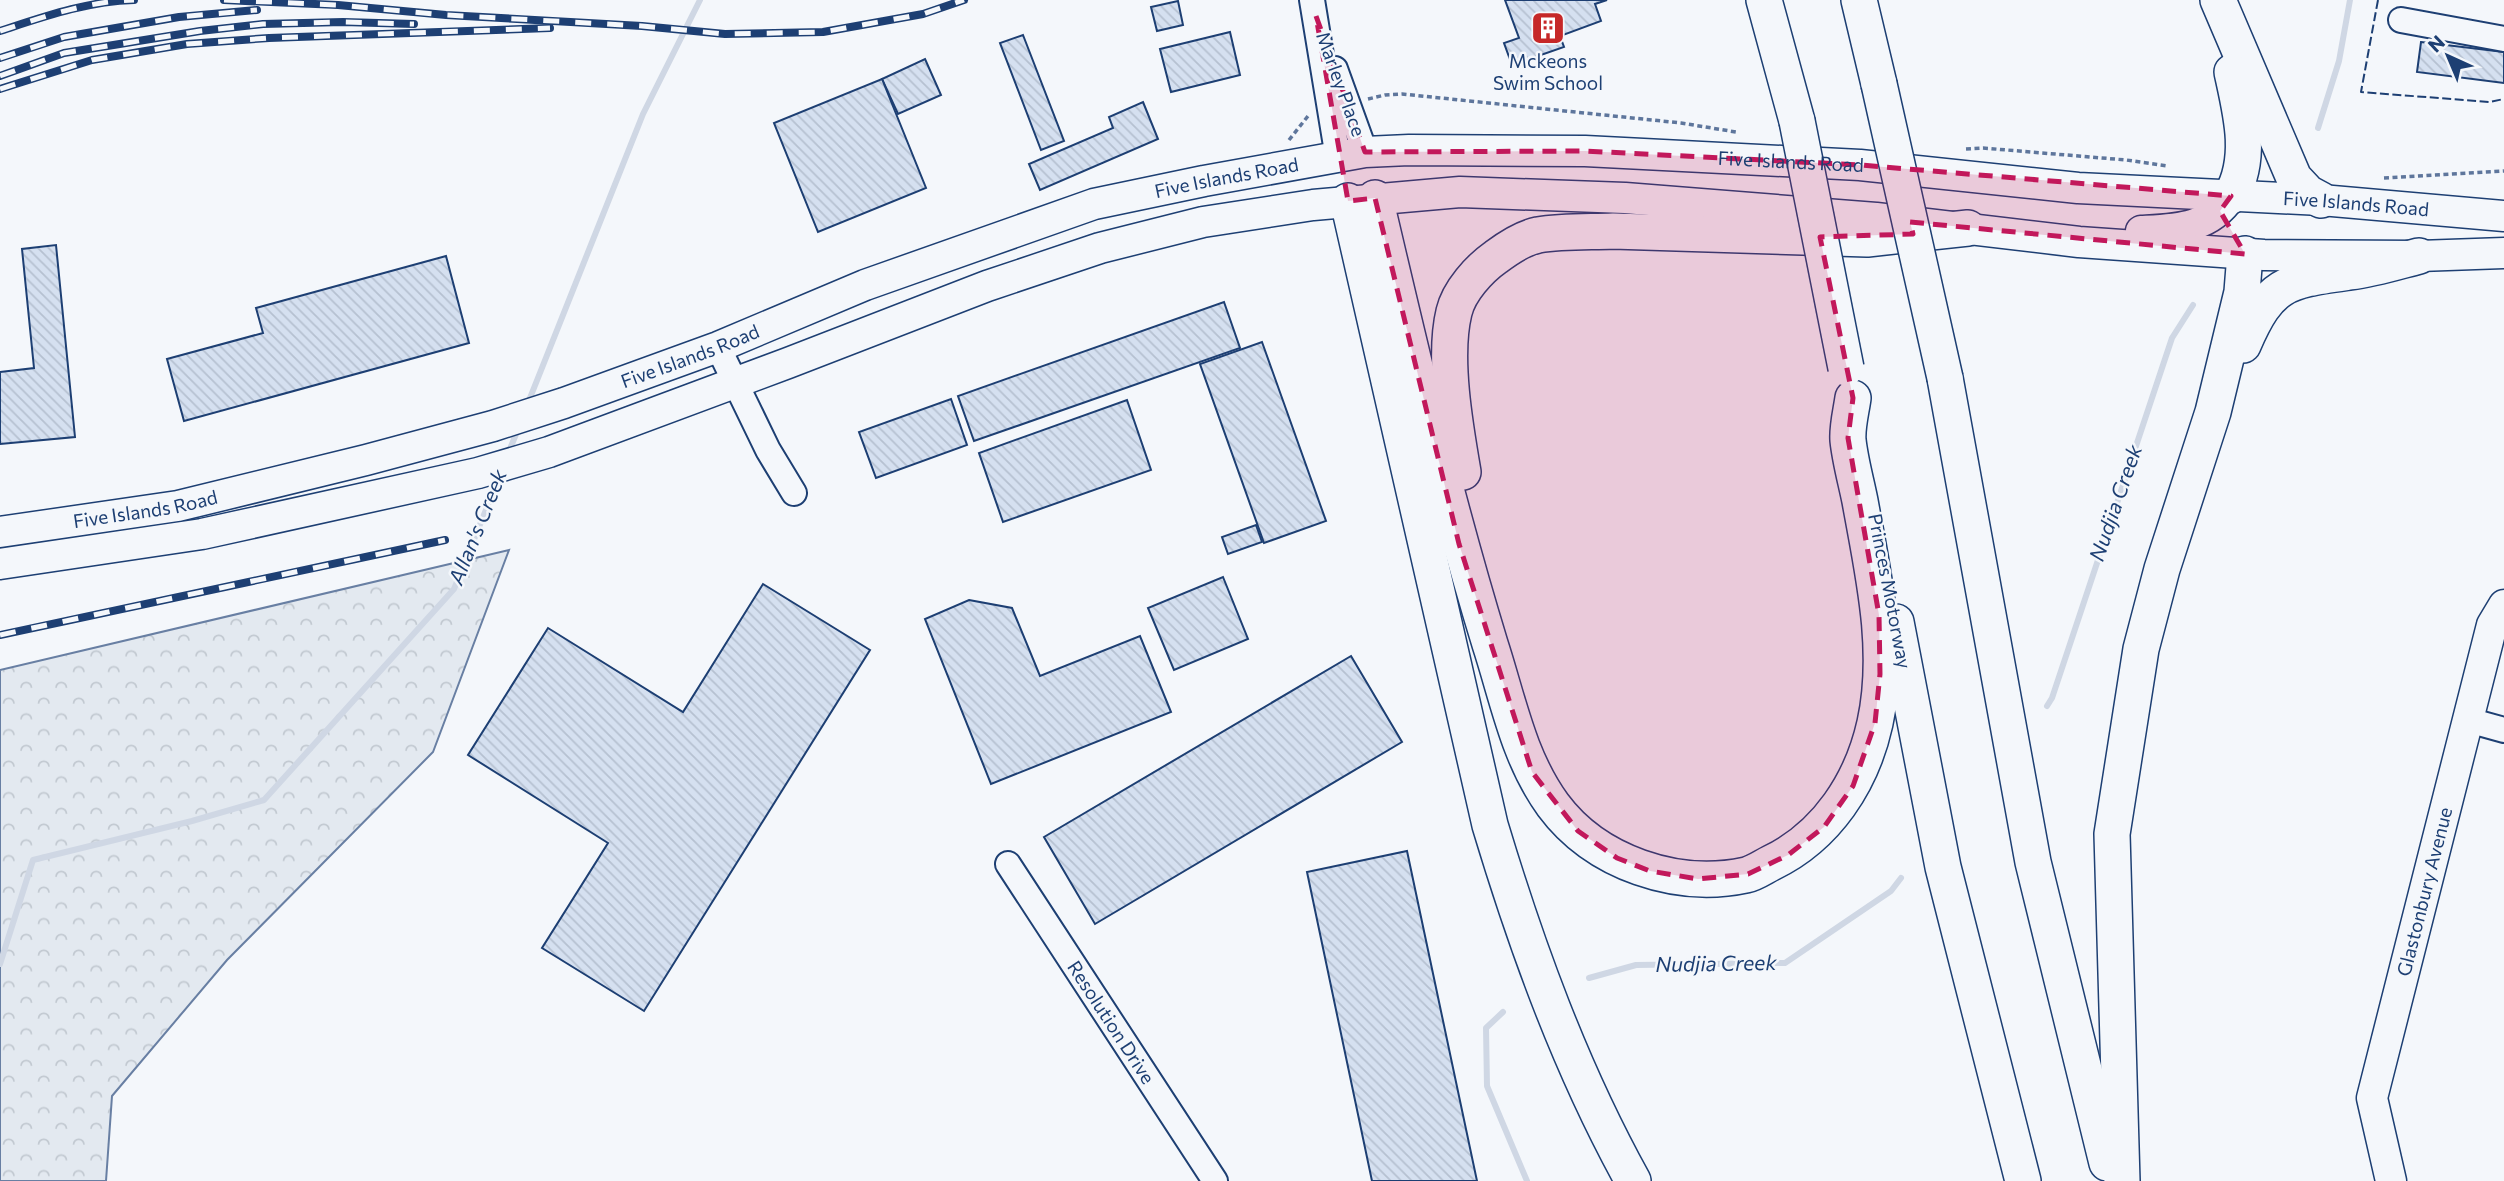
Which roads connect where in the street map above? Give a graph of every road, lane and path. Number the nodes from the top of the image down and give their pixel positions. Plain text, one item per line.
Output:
1 (1764, 0) edge
2 (1859, 0) edge
3 (2217, 0) edge
4 (1314, 8) edge
5 (2401, 20) dead end
6 (2504, 38) edge
7 (1351, 155) junction
8 (2504, 171) edge
9 (2373, 178) dead end
10 (1362, 200) junction
11 (2321, 200) junction
12 (2225, 204) junction
13 (2504, 216) edge
14 (1968, 228) junction
15 (2032, 236) junction
16 (2504, 253) edge
17 (2245, 254) junction
18 (2419, 256) junction
19 (718, 347) junction
20 (736, 383) junction
21 (1850, 383) junction
22 (2213, 412) junction
23 (794, 493) dead end
24 (0, 533) edge
25 (0, 564) edge
26 (2504, 605) edge
27 (1479, 607) junction
28 (2468, 720) junction
29 (2504, 730) edge
30 (1008, 864) dead end
31 (1215, 1181) edge
32 (1633, 1181) edge
33 (2023, 1181) edge
34 (2111, 1181) edge
35 (2122, 1181) edge
36 (2391, 1181) edge

1 - 21 highway, Princes Motorway, bridge
2 - 34 highway, bridge
3 - 11 highway
3 - 12 highway
4 - 7 street, Marley Place
5 - 6 street
7 - 10 main road
7 - 12 main road, Five Islands Road
7 - 19 main road, Five Islands Road
8 - 9 path
10 - 14 main road, Five Islands Road
10 - 20 main road, Five Islands Road
10 - 27 highway
10 - 32 highway
11 - 12 main road, Five Islands Road
11 - 13 main road, Five Islands Road
12 - 15 main road
12 - 17 main road
14 - 15 main road, Five Islands Road
14 - 27 highway
15 - 17 main road, Five Islands Road
16 - 18 main road, Five Islands Road
17 - 18 main road, Five Islands Road
17 - 22 highway
18 - 22 highway
19 - 20 street
19 - 24 main road, Five Islands Road
20 - 23 street
20 - 25 main road, Five Islands Road
21 - 27 highway
21 - 33 highway, Princes Motorway
22 - 35 highway
26 - 28 main road, Glastonbury Avenue
28 - 29 street
28 - 36 main road, Glastonbury Avenue
30 - 31 street, Resolution Drive

